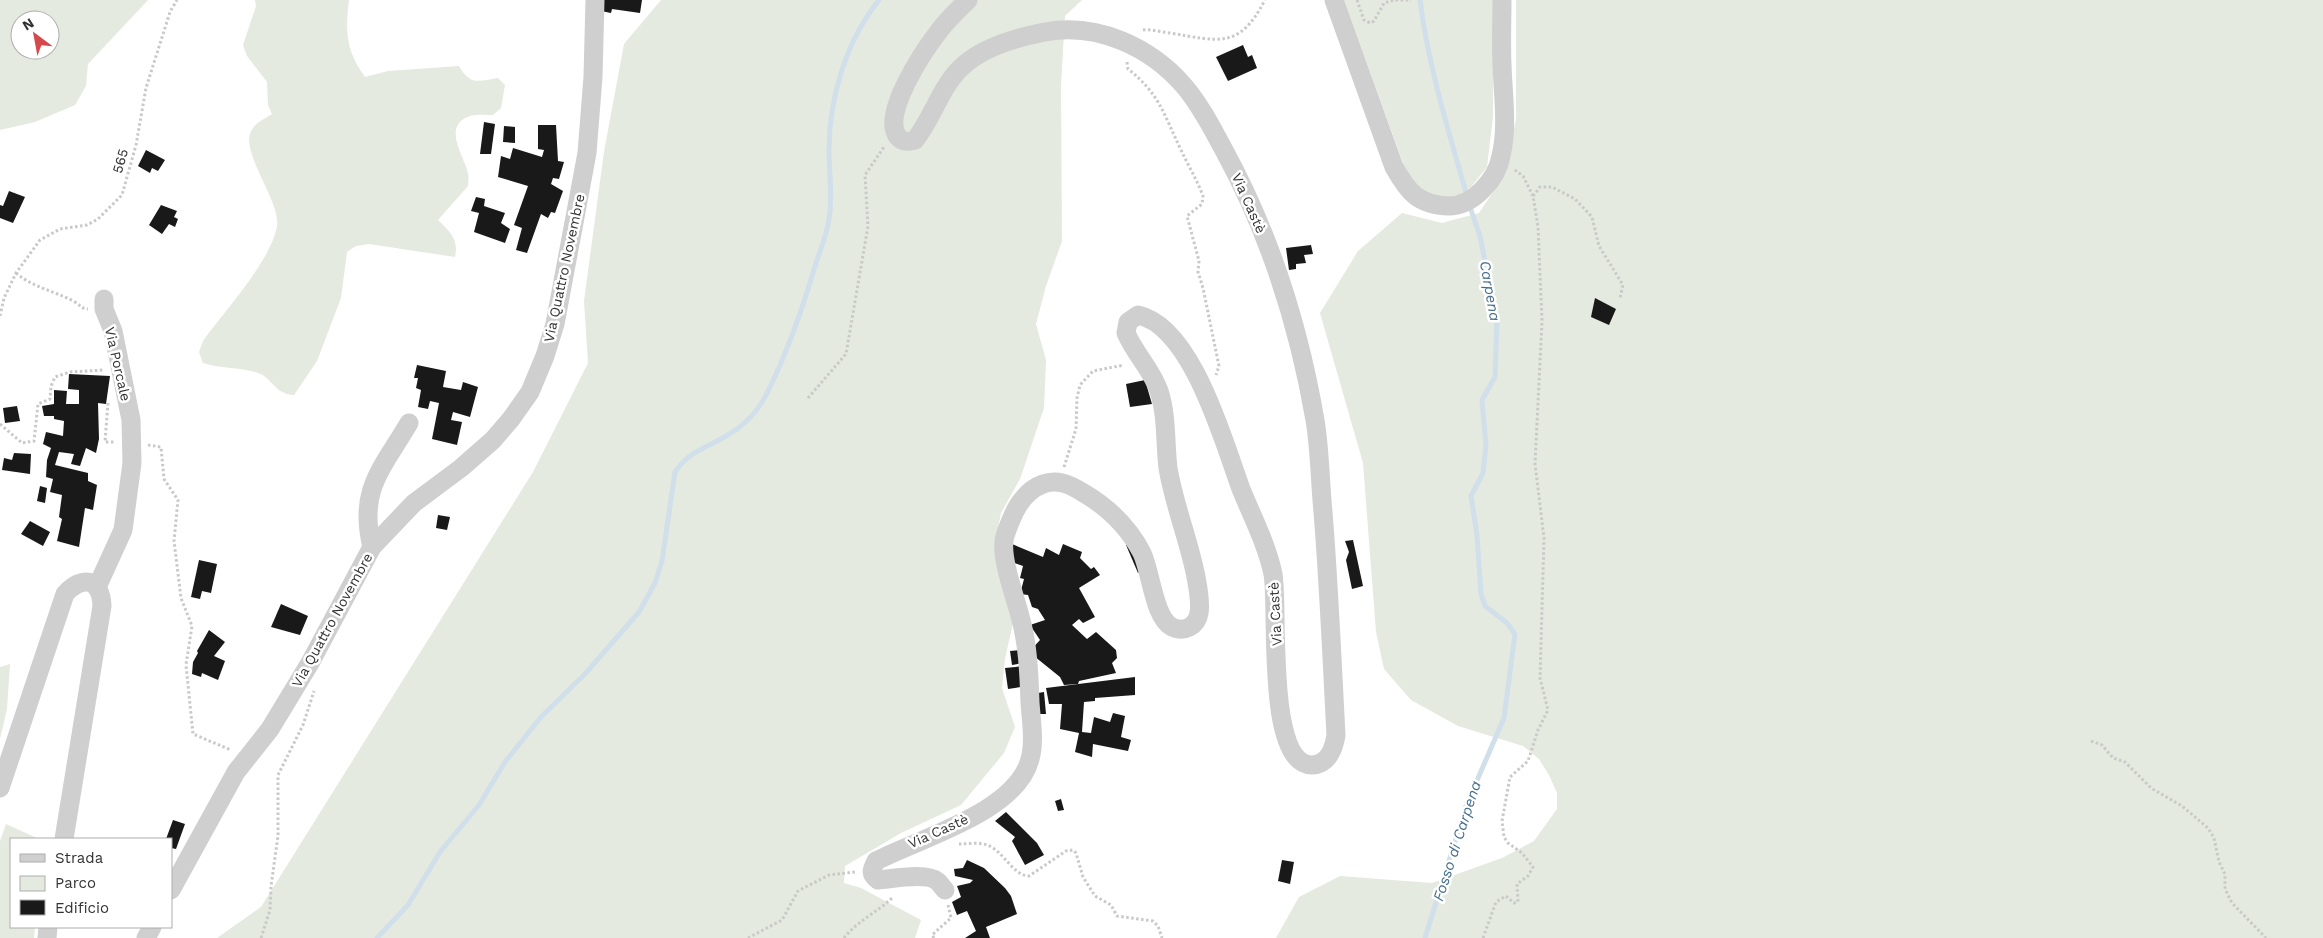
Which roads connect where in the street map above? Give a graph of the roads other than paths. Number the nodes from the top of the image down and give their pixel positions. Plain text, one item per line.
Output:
1 (595, 0) edge
2 (968, 0) edge
3 (1334, 0) edge
4 (1502, 0) edge
5 (104, 304) road end
6 (409, 423) dead end
7 (372, 547) junction
8 (97, 587) junction
9 (0, 788) edge
10 (64, 838) edge
11 (172, 888) edge
12 (945, 890) road end

1 - 7 street, Via Quattro Novembre
2 - 12 street, Via Castè
3 - 4 street
5 - 8 street, Via Porcale
6 - 7 street
7 - 11 street, Via Quattro Novembre
8 - 9 street
8 - 10 street

